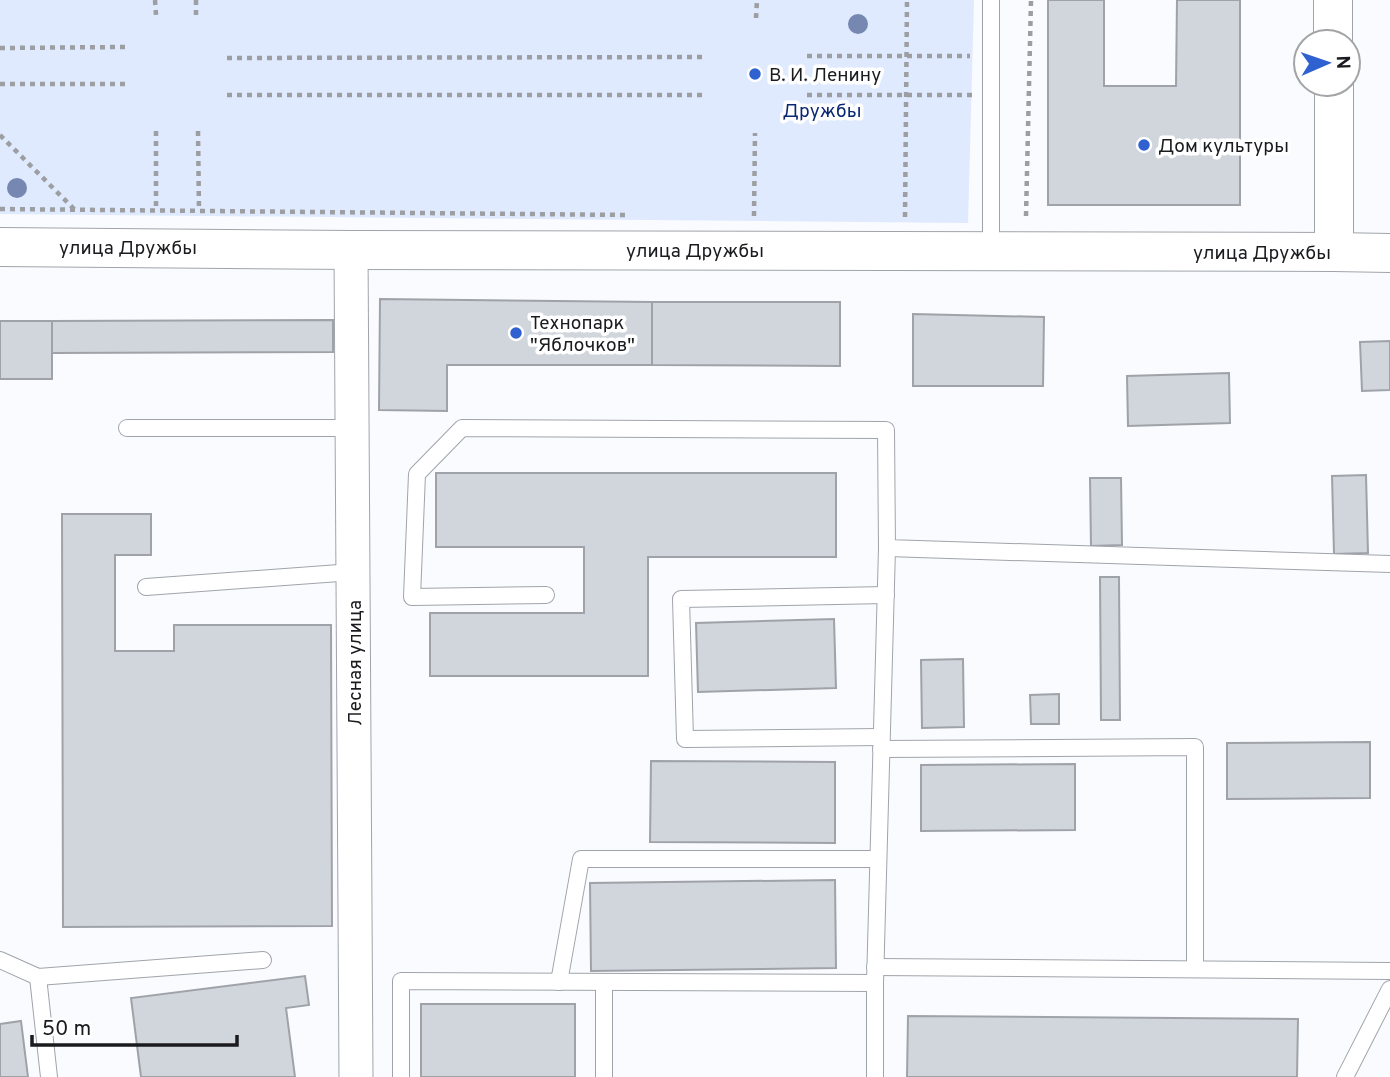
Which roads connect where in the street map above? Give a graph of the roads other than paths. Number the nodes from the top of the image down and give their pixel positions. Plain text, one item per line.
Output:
1 (991, 0) edge
2 (1334, 0) edge
3 (1334, 28) edge
4 (1334, 98) edge
5 (991, 234) junction
6 (0, 247) edge
7 (351, 250) junction
8 (1334, 252) junction
9 (1390, 253) edge
10 (127, 428) dead end
11 (352, 428) junction
12 (887, 548) junction
13 (1390, 564) edge
14 (353, 572) junction
15 (146, 587) dead end
16 (546, 595) dead end
17 (886, 595) junction
18 (881, 743) junction
19 (878, 859) junction
20 (0, 960) edge
21 (263, 960) dead end
22 (1195, 969) junction
23 (1390, 971) edge
24 (875, 975) junction
25 (38, 977) junction
26 (559, 982) junction
27 (604, 982) junction
28 (1390, 989) edge
29 (49, 1077) edge
30 (356, 1077) edge
31 (401, 1077) edge
32 (604, 1077) edge
33 (875, 1077) edge
34 (1345, 1077) edge

1 - 5 lane
2 - 3 main road
4 - 8 main road
5 - 7 main road, улица Дружбы
5 - 8 main road, улица Дружбы
6 - 7 main road, улица Дружбы
7 - 11 street, Лесная улица
8 - 9 main road, улица Дружбы
10 - 11 lane
11 - 14 street, Лесная улица
12 - 13 lane
12 - 16 lane
12 - 17 lane
14 - 15 lane
14 - 30 street, Лесная улица
17 - 18 lane
17 - 18 lane
18 - 19 lane
18 - 22 lane
19 - 24 lane
19 - 26 lane
20 - 25 lane
21 - 25 lane
22 - 23 lane
22 - 24 lane
24 - 27 lane
24 - 33 lane
25 - 29 lane
26 - 27 lane
26 - 31 lane
27 - 32 lane
28 - 34 lane

